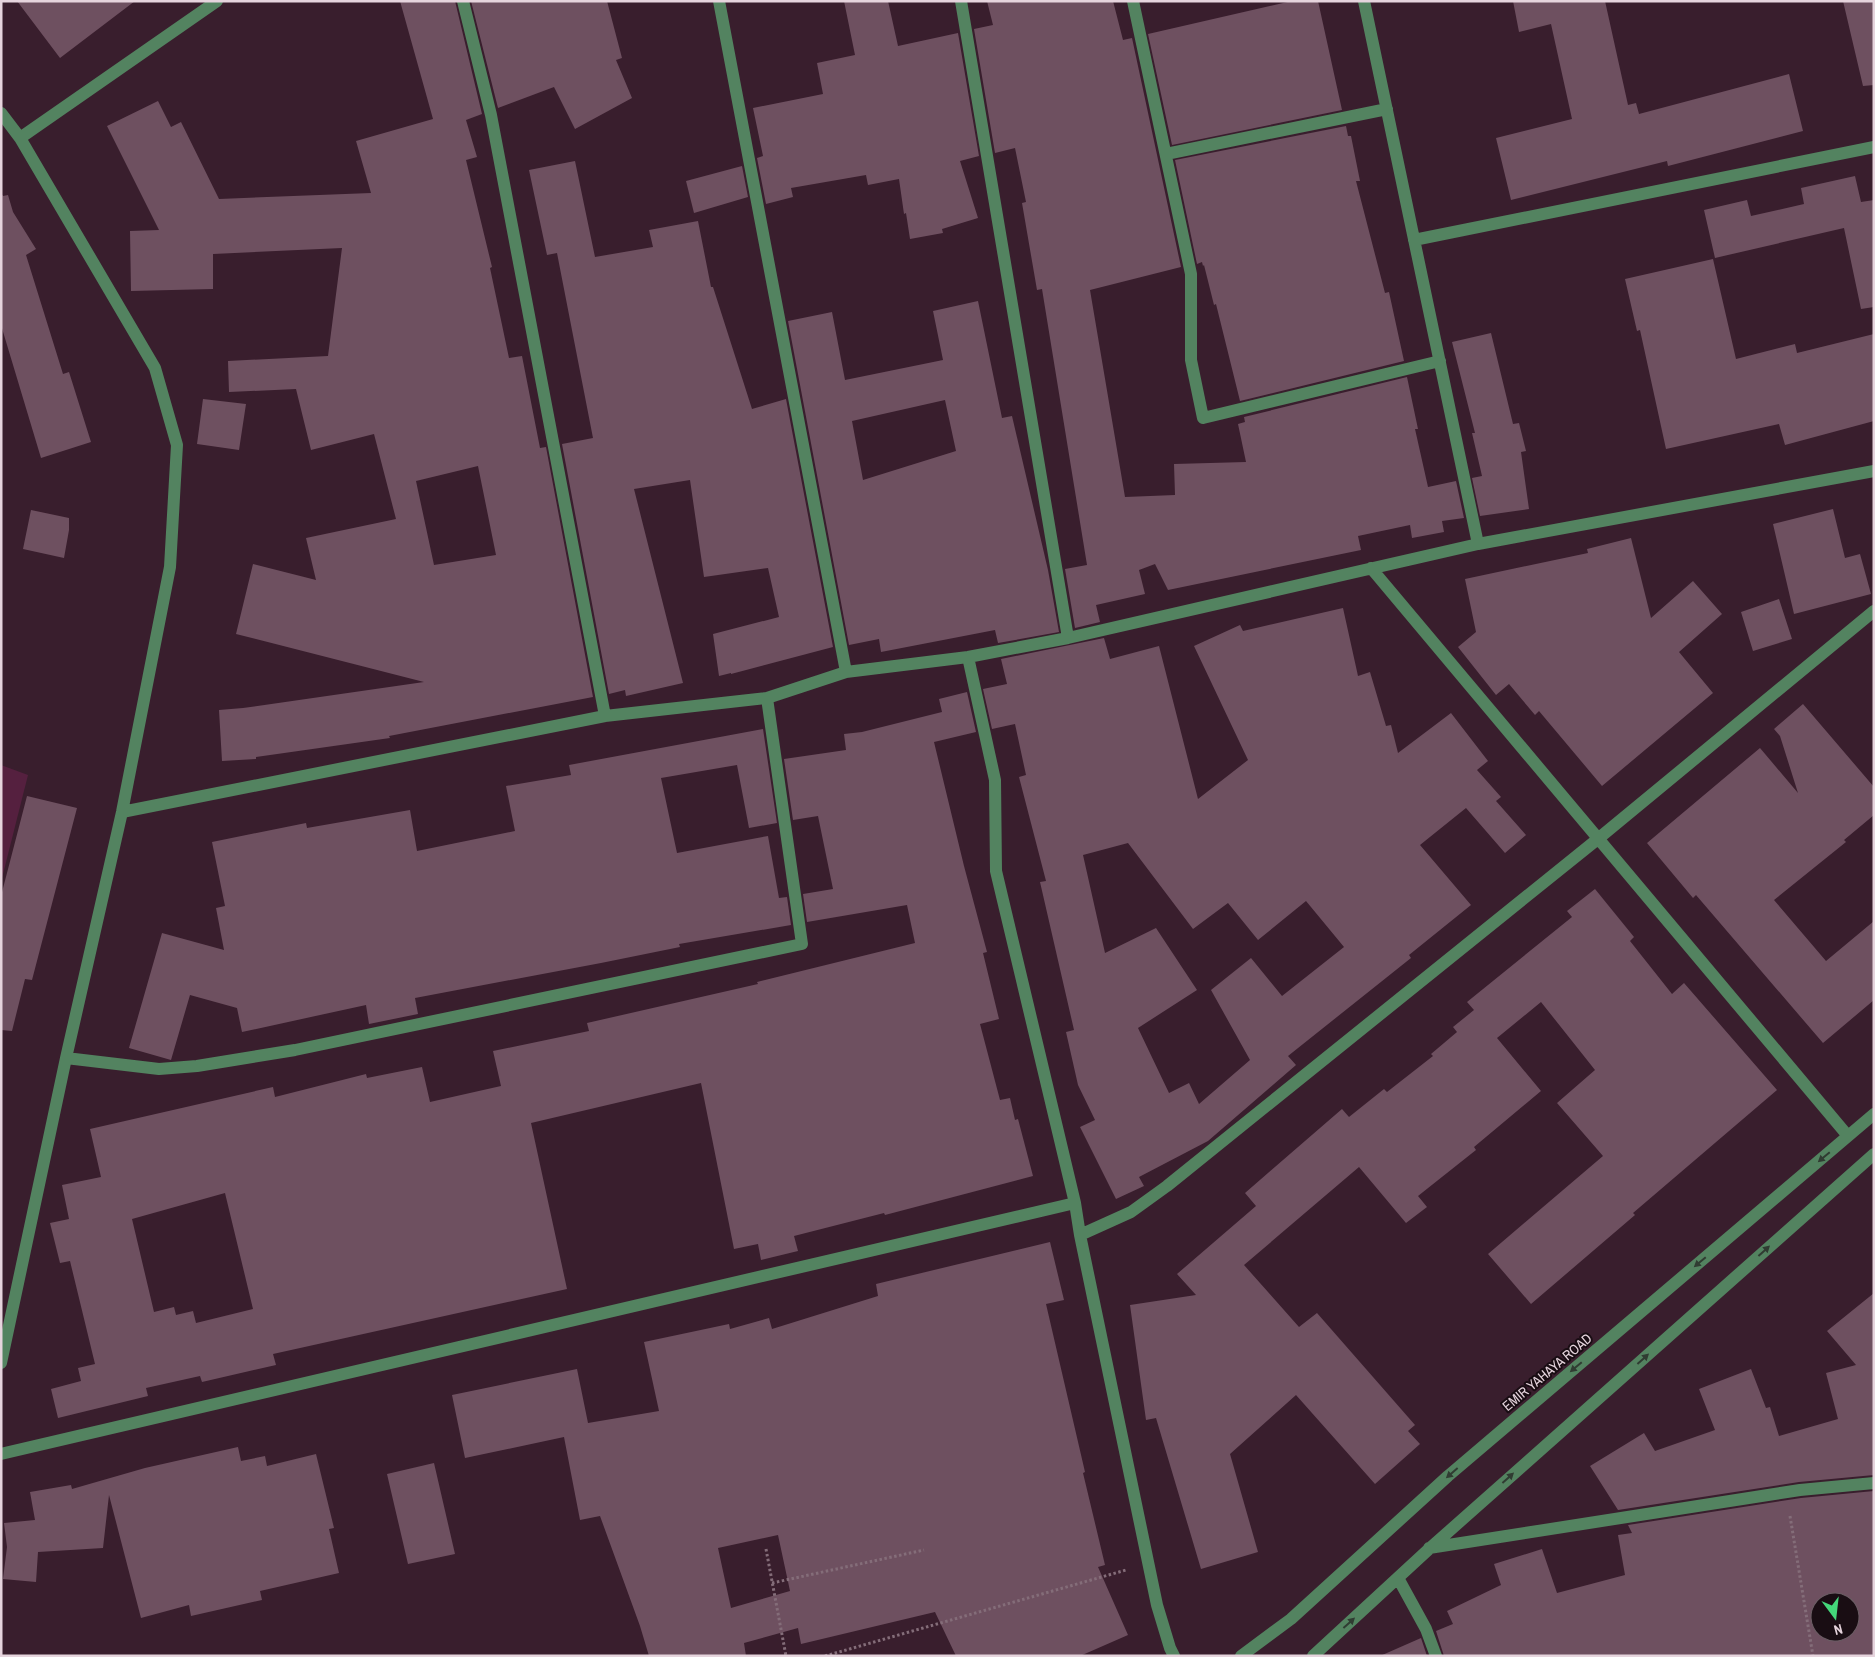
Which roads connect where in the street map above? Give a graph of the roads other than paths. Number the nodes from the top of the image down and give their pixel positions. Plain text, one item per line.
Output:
1 (217, 1) edge
2 (463, 1) edge
3 (719, 1) edge
4 (961, 1) edge
5 (1133, 1) edge
6 (1364, 1) edge
7 (1387, 109) junction
8 (1, 113) edge
9 (20, 138) junction
10 (1874, 147) edge
11 (1166, 154) junction
12 (1414, 240) junction
13 (1440, 361) junction
14 (1874, 471) edge
15 (1478, 544) junction
16 (1371, 568) junction
17 (1874, 611) edge
18 (1068, 638) junction
19 (968, 657) junction
20 (846, 672) junction
21 (767, 698) junction
22 (604, 716) junction
23 (122, 812) junction
24 (1599, 838) junction
25 (66, 1058) junction
26 (1874, 1114) edge
27 (1848, 1136) junction
28 (1874, 1154) edge
29 (1075, 1203) junction
30 (1080, 1235) junction
31 (1, 1363) edge
32 (1, 1454) edge
33 (1874, 1483) edge
34 (1428, 1548) junction
35 (1398, 1578) junction
36 (1174, 1656) edge
37 (1241, 1656) edge
38 (1313, 1656) edge
39 (1436, 1656) edge

1 - 9 street
2 - 22 street
3 - 20 street
4 - 18 street
5 - 11 street
6 - 7 street
7 - 11 street
7 - 12 street
8 - 9 street
9 - 23 street
10 - 12 street
11 - 13 street
12 - 13 street
13 - 15 street
14 - 15 street
15 - 16 street
16 - 18 street
16 - 24 street
17 - 24 street
18 - 19 street
19 - 20 street
19 - 29 street
20 - 21 street
21 - 22 street
21 - 25 street
22 - 23 street
23 - 25 street
24 - 27 street
24 - 30 street
25 - 31 street
26 - 27 street, EMIR YAHAYA ROAD
27 -> 37 street, EMIR YAHAYA ROAD
34 -> 28 street
29 - 30 street
29 - 32 street
30 - 36 street
33 - 34 street
34 - 35 street
38 -> 35 street
35 - 39 street

